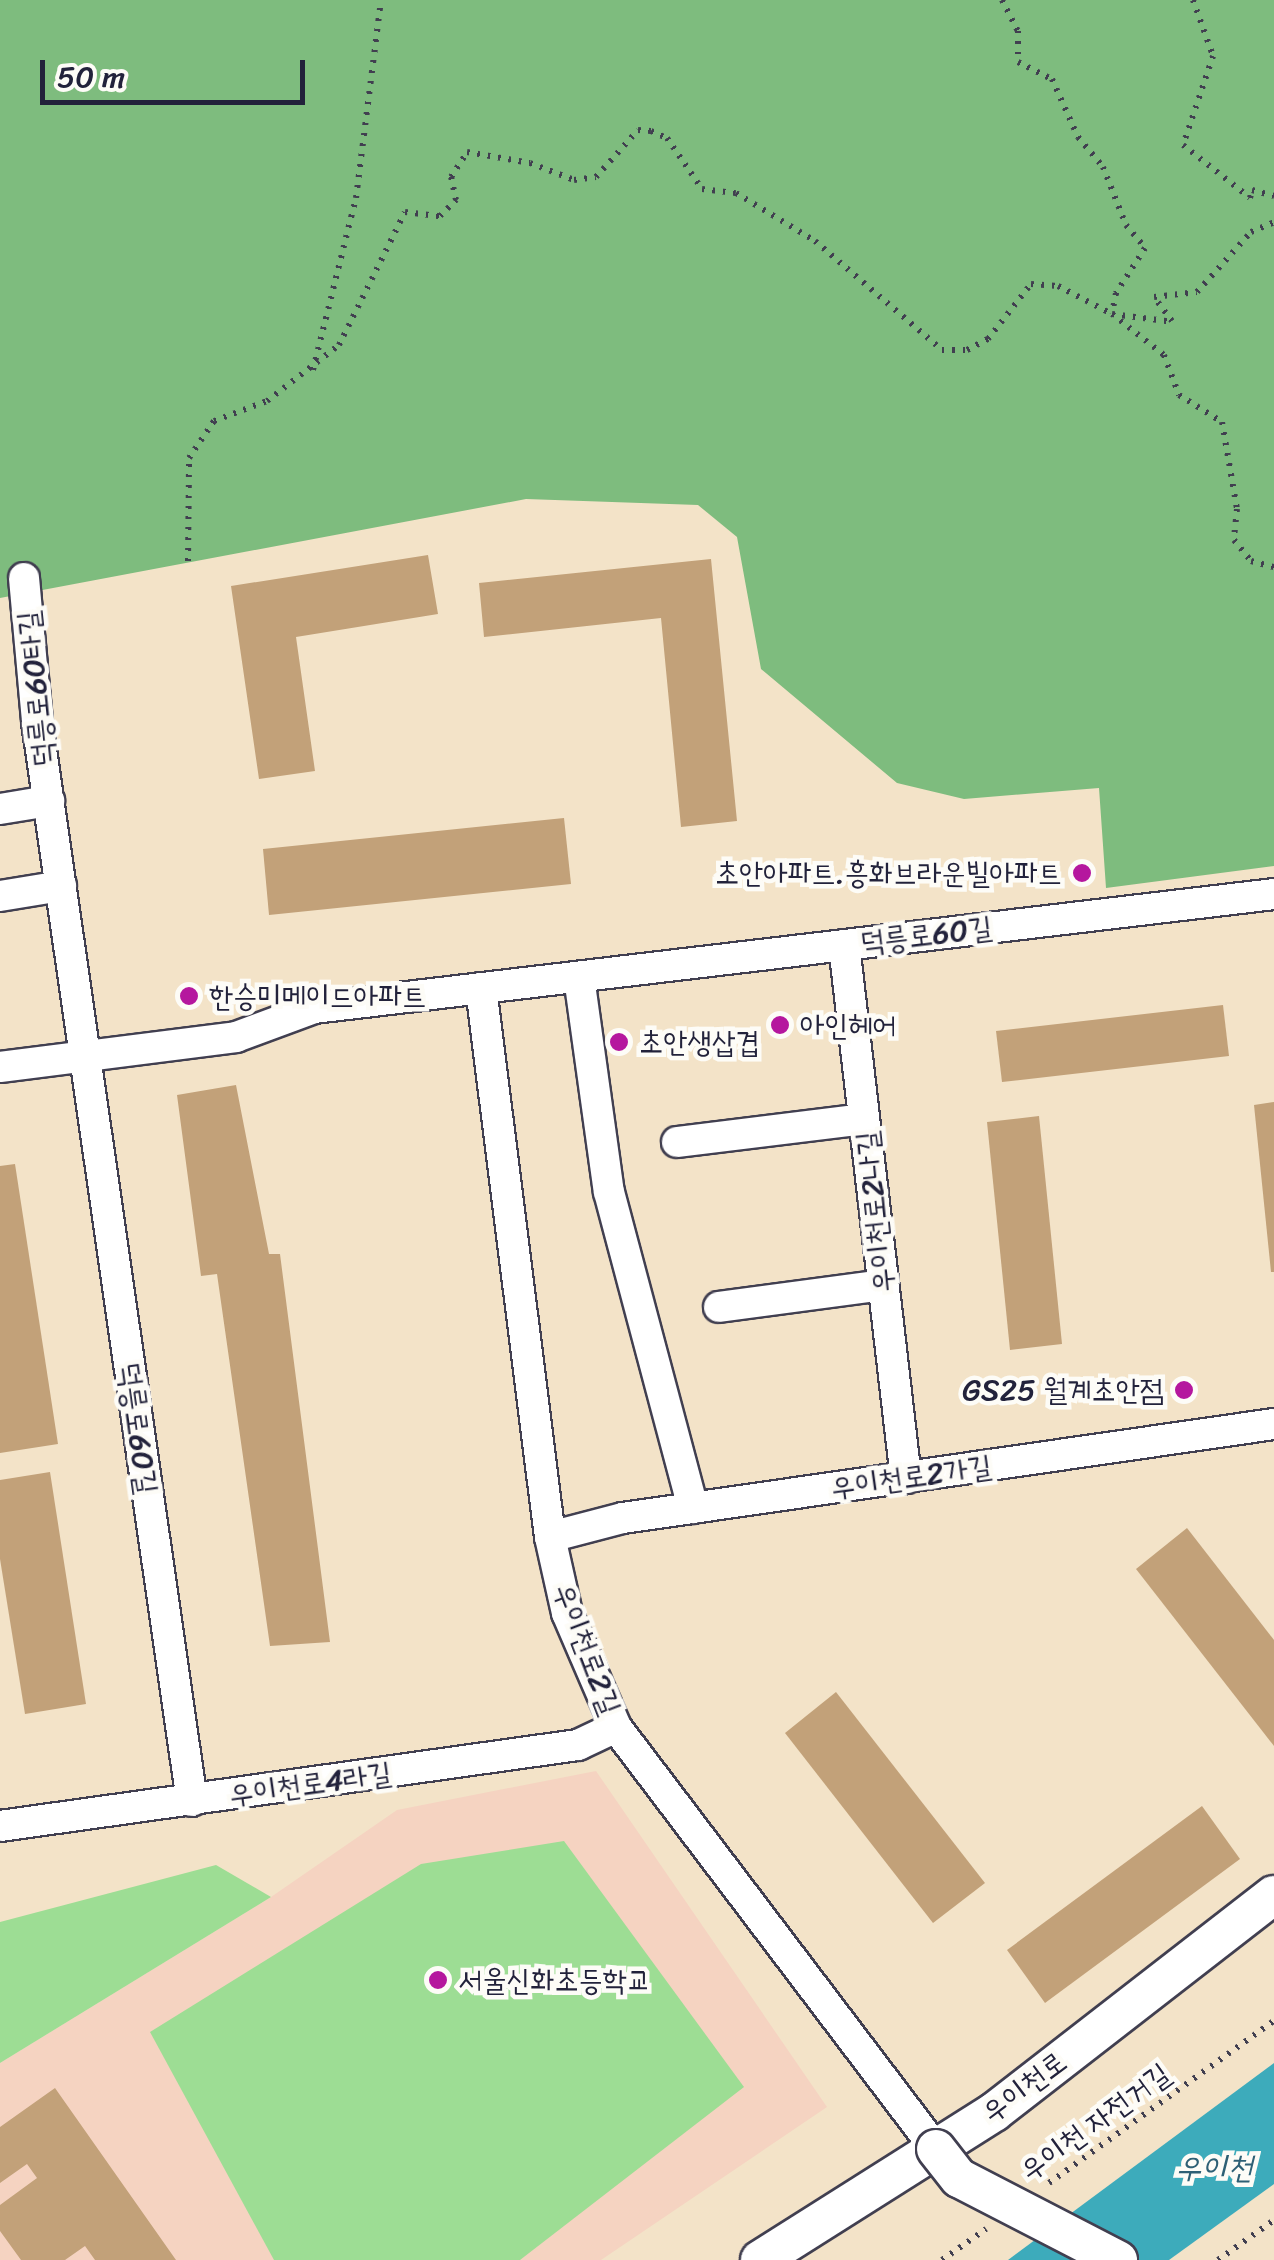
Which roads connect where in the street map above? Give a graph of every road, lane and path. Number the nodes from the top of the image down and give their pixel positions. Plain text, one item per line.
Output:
1 (380, 0) edge
2 (1002, 0) edge
3 (1192, 0) edge
4 (1274, 196) edge
5 (1274, 222) edge
6 (1112, 314) junction
7 (313, 371) junction
8 (188, 561) dead end
9 (1274, 567) edge
10 (24, 578) dead end
11 (14, 612) edge
12 (49, 801) junction
13 (0, 809) edge
14 (61, 886) junction
15 (1274, 894) edge
16 (0, 896) edge
17 (844, 945) junction
18 (578, 977) junction
19 (481, 988) junction
20 (85, 1055) junction
21 (0, 1067) edge
22 (864, 1119) junction
23 (678, 1142) dead end
24 (883, 1285) junction
25 (719, 1308) dead end
26 (1274, 1424) edge
27 (906, 1478) junction
28 (692, 1508) junction
29 (550, 1537) junction
30 (616, 1726) junction
31 (192, 1801) junction
32 (0, 1826) edge
33 (1274, 1895) edge
34 (1274, 2021) edge
35 (936, 2149) junction
36 (1037, 2192) dead end
37 (1274, 2220) edge
38 (990, 2226) dead end
39 (760, 2260) edge
40 (942, 2260) edge
41 (1118, 2260) edge
42 (1218, 2260) edge

1 - 7 path
2 - 6 path
3 - 4 path
5 - 6 path
6 - 7 path
6 - 9 path
7 - 8 path
10 - 11 street, 덕릉로60타길
11 - 12 street, 덕릉로60타길
12 - 13 street, 덕릉로60타길
12 - 14 street, 덕릉로60타길
14 - 16 street
14 - 20 street, 덕릉로60타길
15 - 17 street, 덕릉로60길
17 - 18 street, 덕릉로60길
17 - 22 street, 우이천로2나길
18 - 19 street, 덕릉로60길
18 - 28 street
19 - 20 street, 덕릉로60길
19 - 29 street, 우이천로2길
20 - 21 street, 덕릉로60길
20 - 31 street, 덕릉로60길
22 - 23 street
22 - 24 street, 우이천로2나길
24 - 25 street
24 - 27 street, 우이천로2나길
26 - 27 street, 우이천로2가길
27 - 28 street, 우이천로2가길
28 - 29 street, 우이천로2가길
29 - 30 street, 우이천로2길
30 - 31 street, 우이천로4라길
30 - 35 street, 우이천로2길
31 - 32 street, 우이천로4라길
33 - 35 street, 우이천로
34 - 36 path, 우이천 자전거길
35 - 39 street, 우이천로
35 - 41 street, bridge
37 - 42 path
38 - 40 path

